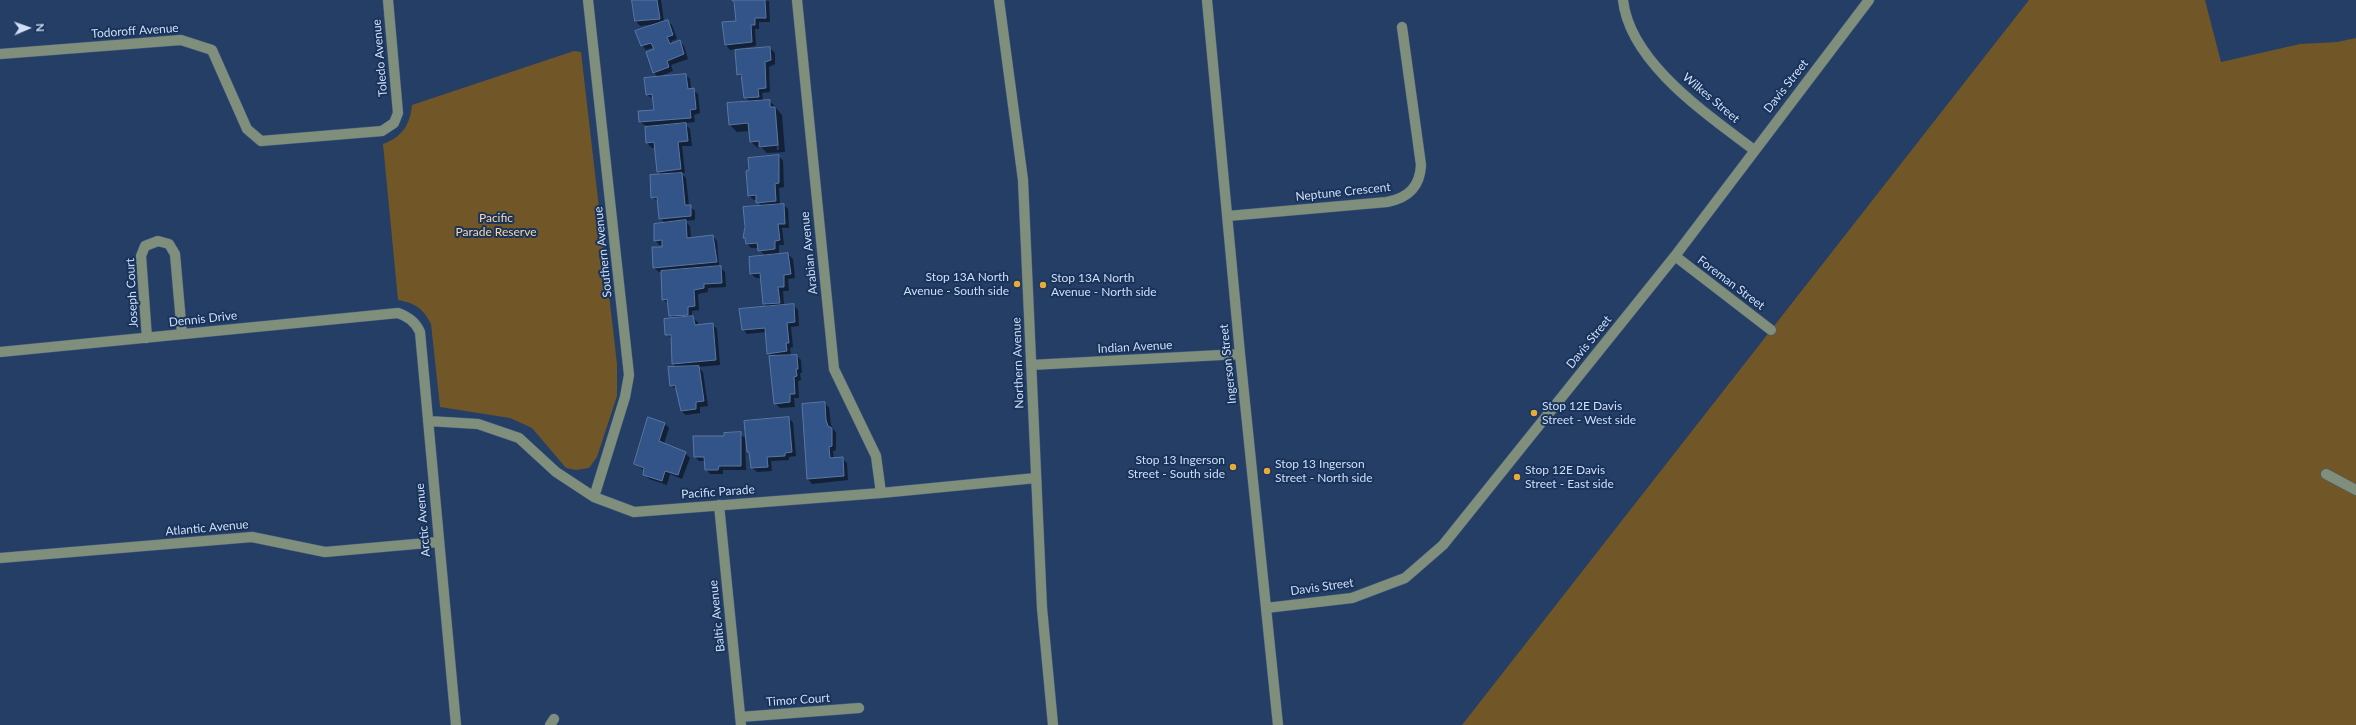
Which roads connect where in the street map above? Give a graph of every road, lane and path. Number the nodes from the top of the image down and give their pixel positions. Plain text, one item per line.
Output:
1 (388, 0) edge
2 (588, 0) edge
3 (797, 0) edge
4 (999, 0) edge
5 (1207, 0) edge
6 (1623, 0) edge
7 (1869, 0) edge
8 (1402, 27) dead end
9 (0, 54) edge
10 (398, 113) joint
11 (1754, 150) junction
12 (1228, 216) junction
13 (1674, 256) junction
14 (408, 317) joint
15 (1771, 330) dead end
16 (182, 334) junction
17 (147, 338) junction
18 (0, 352) edge
19 (1240, 354) junction
20 (1031, 365) junction
21 (428, 421) junction
22 (2326, 474) dead end
23 (1036, 478) junction
24 (2356, 490) edge
25 (881, 493) junction
26 (594, 497) junction
27 (719, 505) junction
28 (438, 542) junction
29 (0, 558) edge
30 (1266, 608) junction
31 (859, 708) dead end
32 (741, 721) edge
33 (456, 725) edge
34 (1053, 725) edge
35 (1278, 725) edge

1 - 10 street, Toledo Avenue
2 - 26 street, Southern Avenue
3 - 25 street, Arabian Avenue
4 - 20 street, Northern Avenue
5 - 12 street, Ingerson Street
6 - 11 street, Wilkes Street
7 - 11 street, Davis Street
8 - 12 street, Neptune Crescent
9 - 10 street, Todoroff Avenue
11 - 13 street, Davis Street
12 - 19 street, Ingerson Street
13 - 15 street, Foreman Street
13 - 30 street, Davis Street
14 - 16 street, Dennis Drive
14 - 21 street, Arctic Avenue
16 - 17 street, Dennis Drive
16 - 17 street, Joseph Court
17 - 18 street, Dennis Drive
19 - 20 street, Indian Avenue
19 - 30 street, Ingerson Street
20 - 23 street, Northern Avenue
21 - 26 street, Pacific Parade
21 - 28 street, Arctic Avenue
22 - 24 street
23 - 25 street, Pacific Parade
23 - 34 street, Northern Avenue
25 - 27 street, Pacific Parade
26 - 27 street, Pacific Parade
27 - 32 street, Baltic Avenue
28 - 29 street, Atlantic Avenue
28 - 33 street, Arctic Avenue
30 - 35 street, Ingerson Street
31 - 32 street, Timor Court

